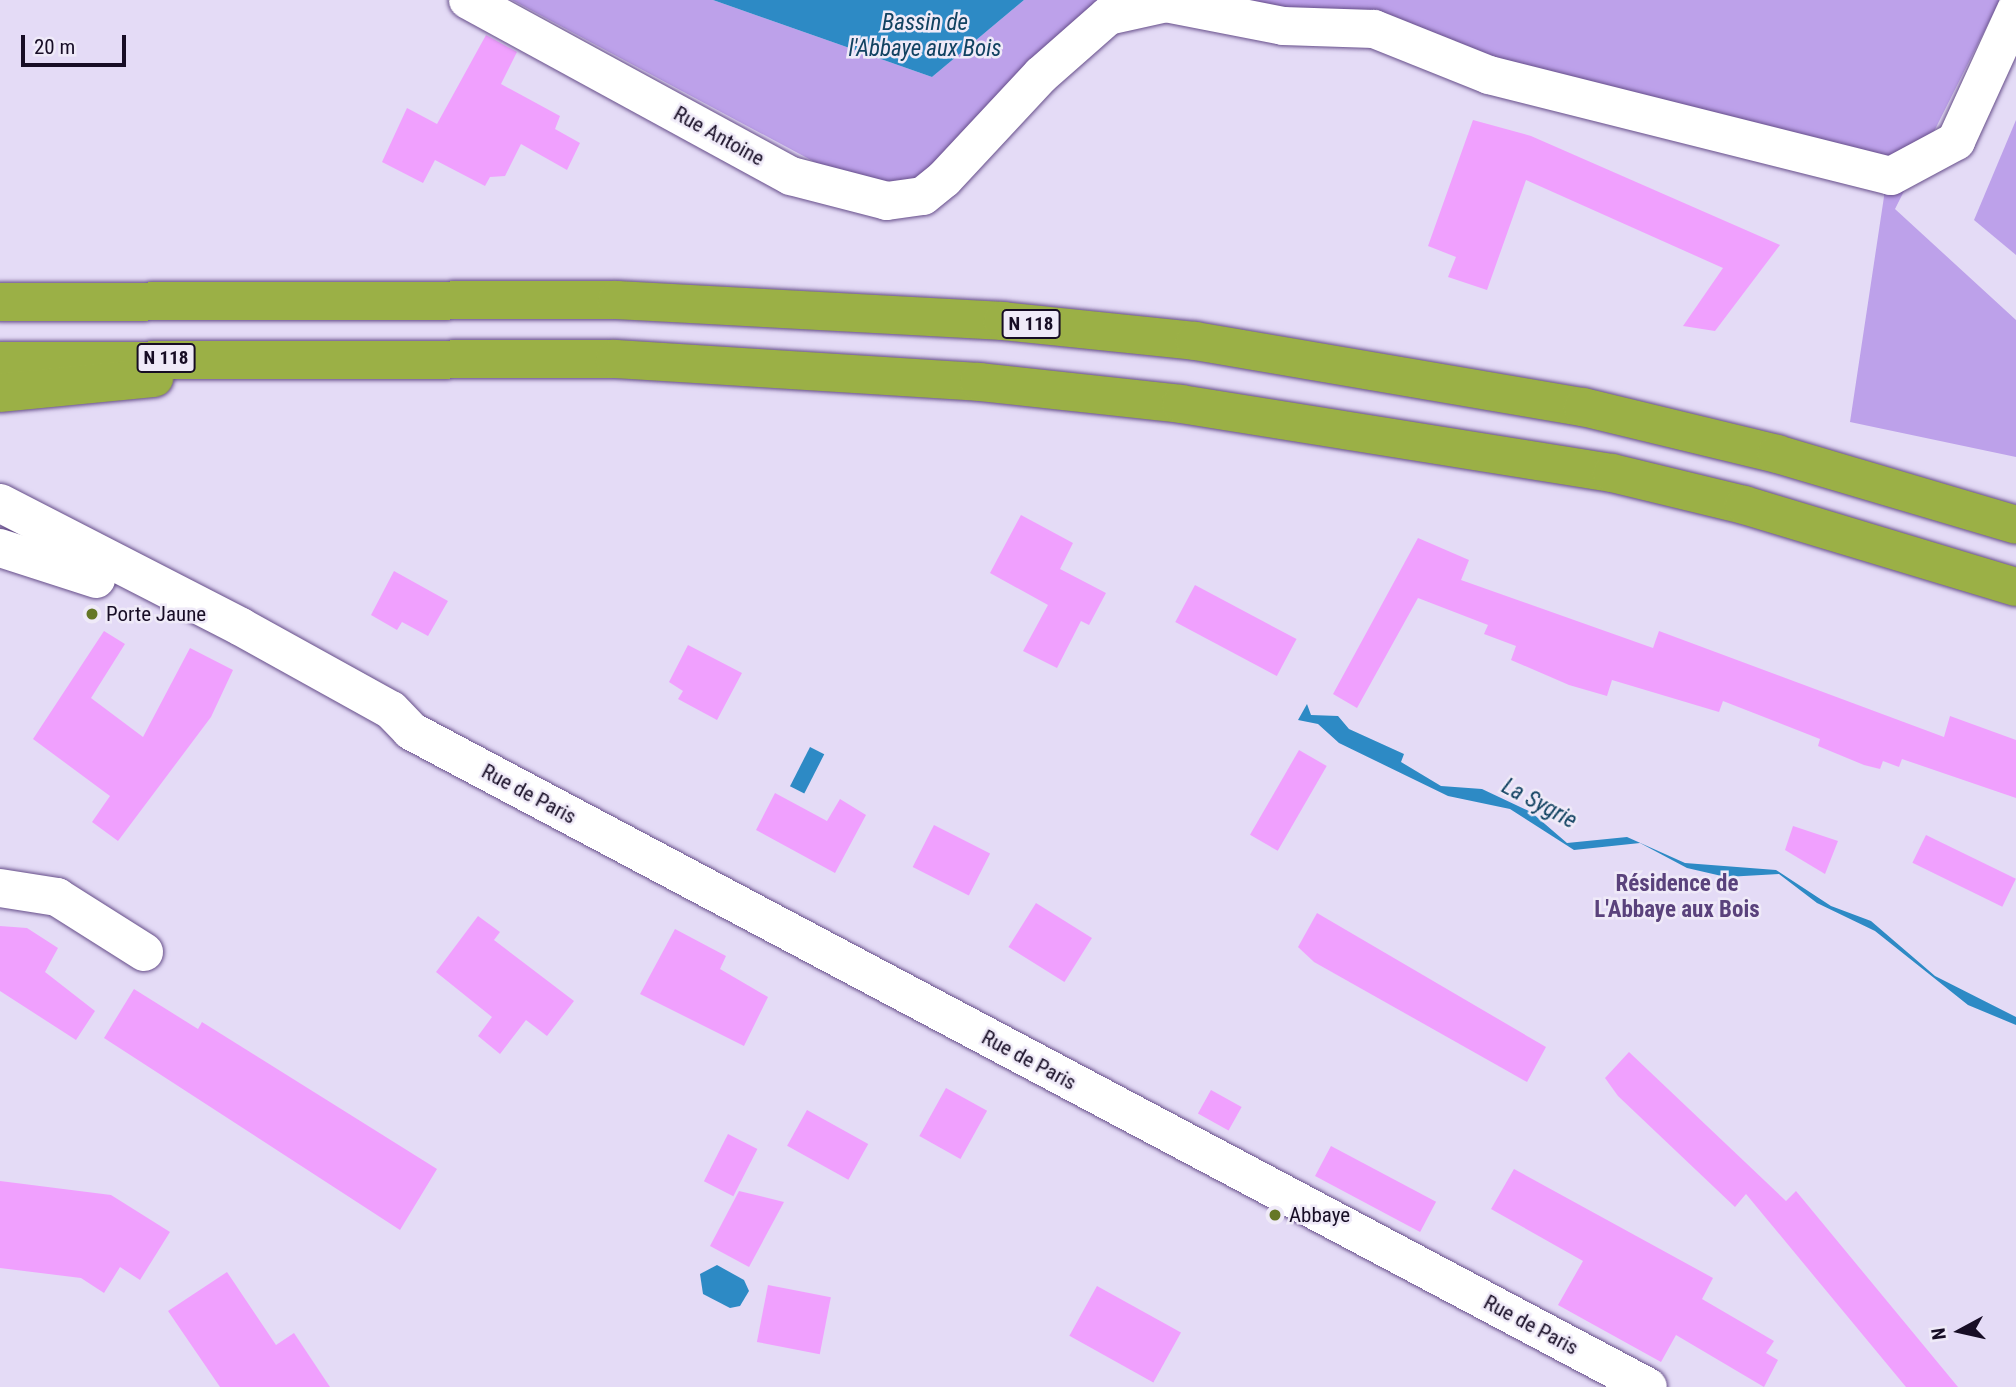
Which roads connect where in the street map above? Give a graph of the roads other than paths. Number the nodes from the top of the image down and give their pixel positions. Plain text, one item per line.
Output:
1 (468, 0) edge
2 (2016, 10) edge
3 (12, 301) edge
4 (14, 376) edge
5 (0, 503) edge
6 (2016, 525) edge
7 (0, 548) edge
8 (2016, 587) edge
9 (411, 731) junction
10 (0, 888) edge
11 (144, 952) dead end
12 (1648, 1387) edge

1 - 2 street, Rue Antoine
3 - 6 highway, N 118
4 - 8 highway, N 118
5 - 9 street, Rue de Paris
7 - 9 street, Rue de Paris
9 - 12 street, Rue de Paris
10 - 11 street

